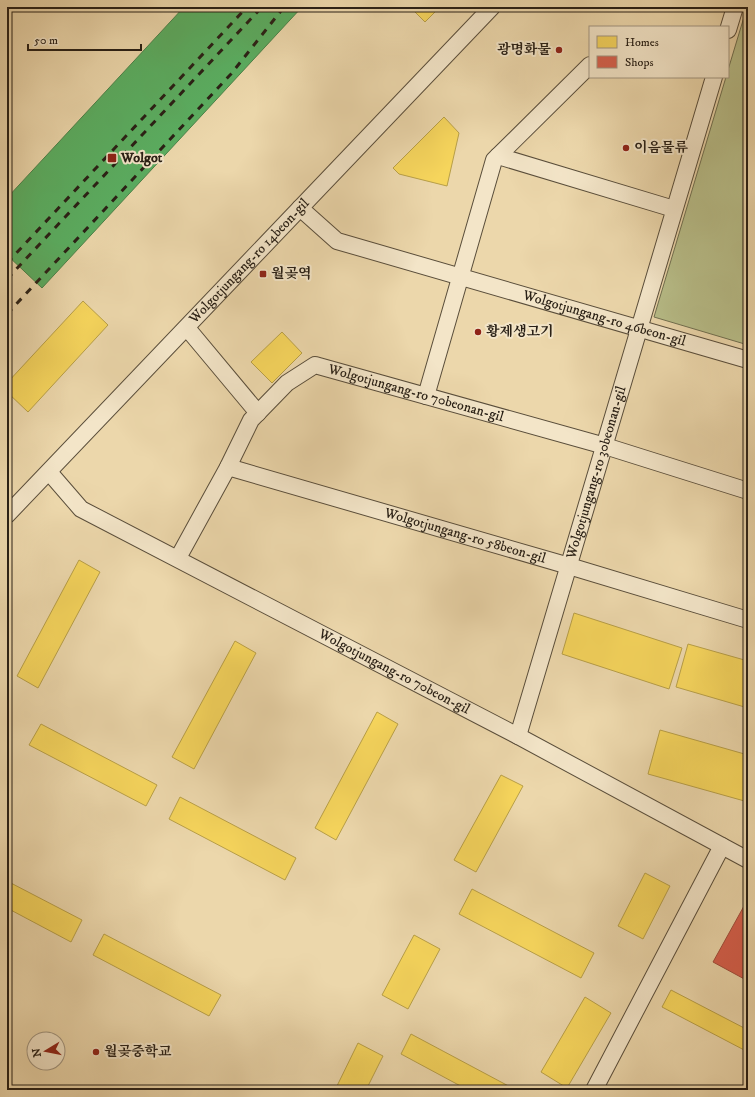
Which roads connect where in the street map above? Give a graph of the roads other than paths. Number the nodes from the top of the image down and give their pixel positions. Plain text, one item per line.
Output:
1 (492, 7) edge
2 (735, 7) edge
3 (729, 27) edge
4 (589, 66) edge
5 (714, 78) edge
6 (498, 156) junction
7 (300, 208) junction
8 (674, 209) junction
9 (460, 276) junction
10 (187, 328) junction
11 (640, 328) junction
12 (748, 360) edge
13 (426, 396) junction
14 (258, 412) junction
15 (605, 446) junction
16 (228, 467) junction
17 (49, 472) junction
18 (748, 491) edge
19 (7, 515) edge
20 (178, 558) junction
21 (569, 566) junction
22 (748, 620) edge
23 (518, 736) junction
24 (722, 846) junction
25 (748, 860) edge
26 (594, 1090) edge

1 - 7 street, Wolgotjungang-ro 14beon-gil
2 - 3 street
4 - 6 street
5 - 8 street, Wolgotjungang-ro 30beonan-gil
6 - 8 street
6 - 9 street
7 - 9 street, Wolgotjungang-ro 46beon-gil
7 - 10 street, Wolgotjungang-ro 14beon-gil
8 - 11 street, Wolgotjungang-ro 30beonan-gil
9 - 11 street, Wolgotjungang-ro 46beon-gil
9 - 13 street
10 - 14 street
10 - 17 street, Wolgotjungang-ro 14beon-gil
11 - 12 street, Wolgotjungang-ro 46beon-gil
11 - 15 street, Wolgotjungang-ro 30beonan-gil
13 - 14 street, Wolgotjungang-ro 70beonan-gil
13 - 15 street, Wolgotjungang-ro 70beonan-gil
14 - 16 street, Wolgotjungang-ro 70beonan-gil
15 - 18 street, Wolgotjungang-ro 70beonan-gil
15 - 21 street, Wolgotjungang-ro 30beonan-gil
16 - 20 street, Wolgotjungang-ro 70beonan-gil
16 - 21 street, Wolgotjungang-ro 58beon-gil
17 - 19 street, Wolgotjungang-ro 14beon-gil
17 - 20 street, Wolgotjungang-ro 70beon-gil
20 - 23 street, Wolgotjungang-ro 70beon-gil
21 - 22 street, Wolgotjungang-ro 58beon-gil
21 - 23 street, Wolgotjungang-ro 30beonan-gil
23 - 24 street, Wolgotjungang-ro 70beon-gil
24 - 25 street, Wolgotjungang-ro 70beon-gil
24 - 26 street

